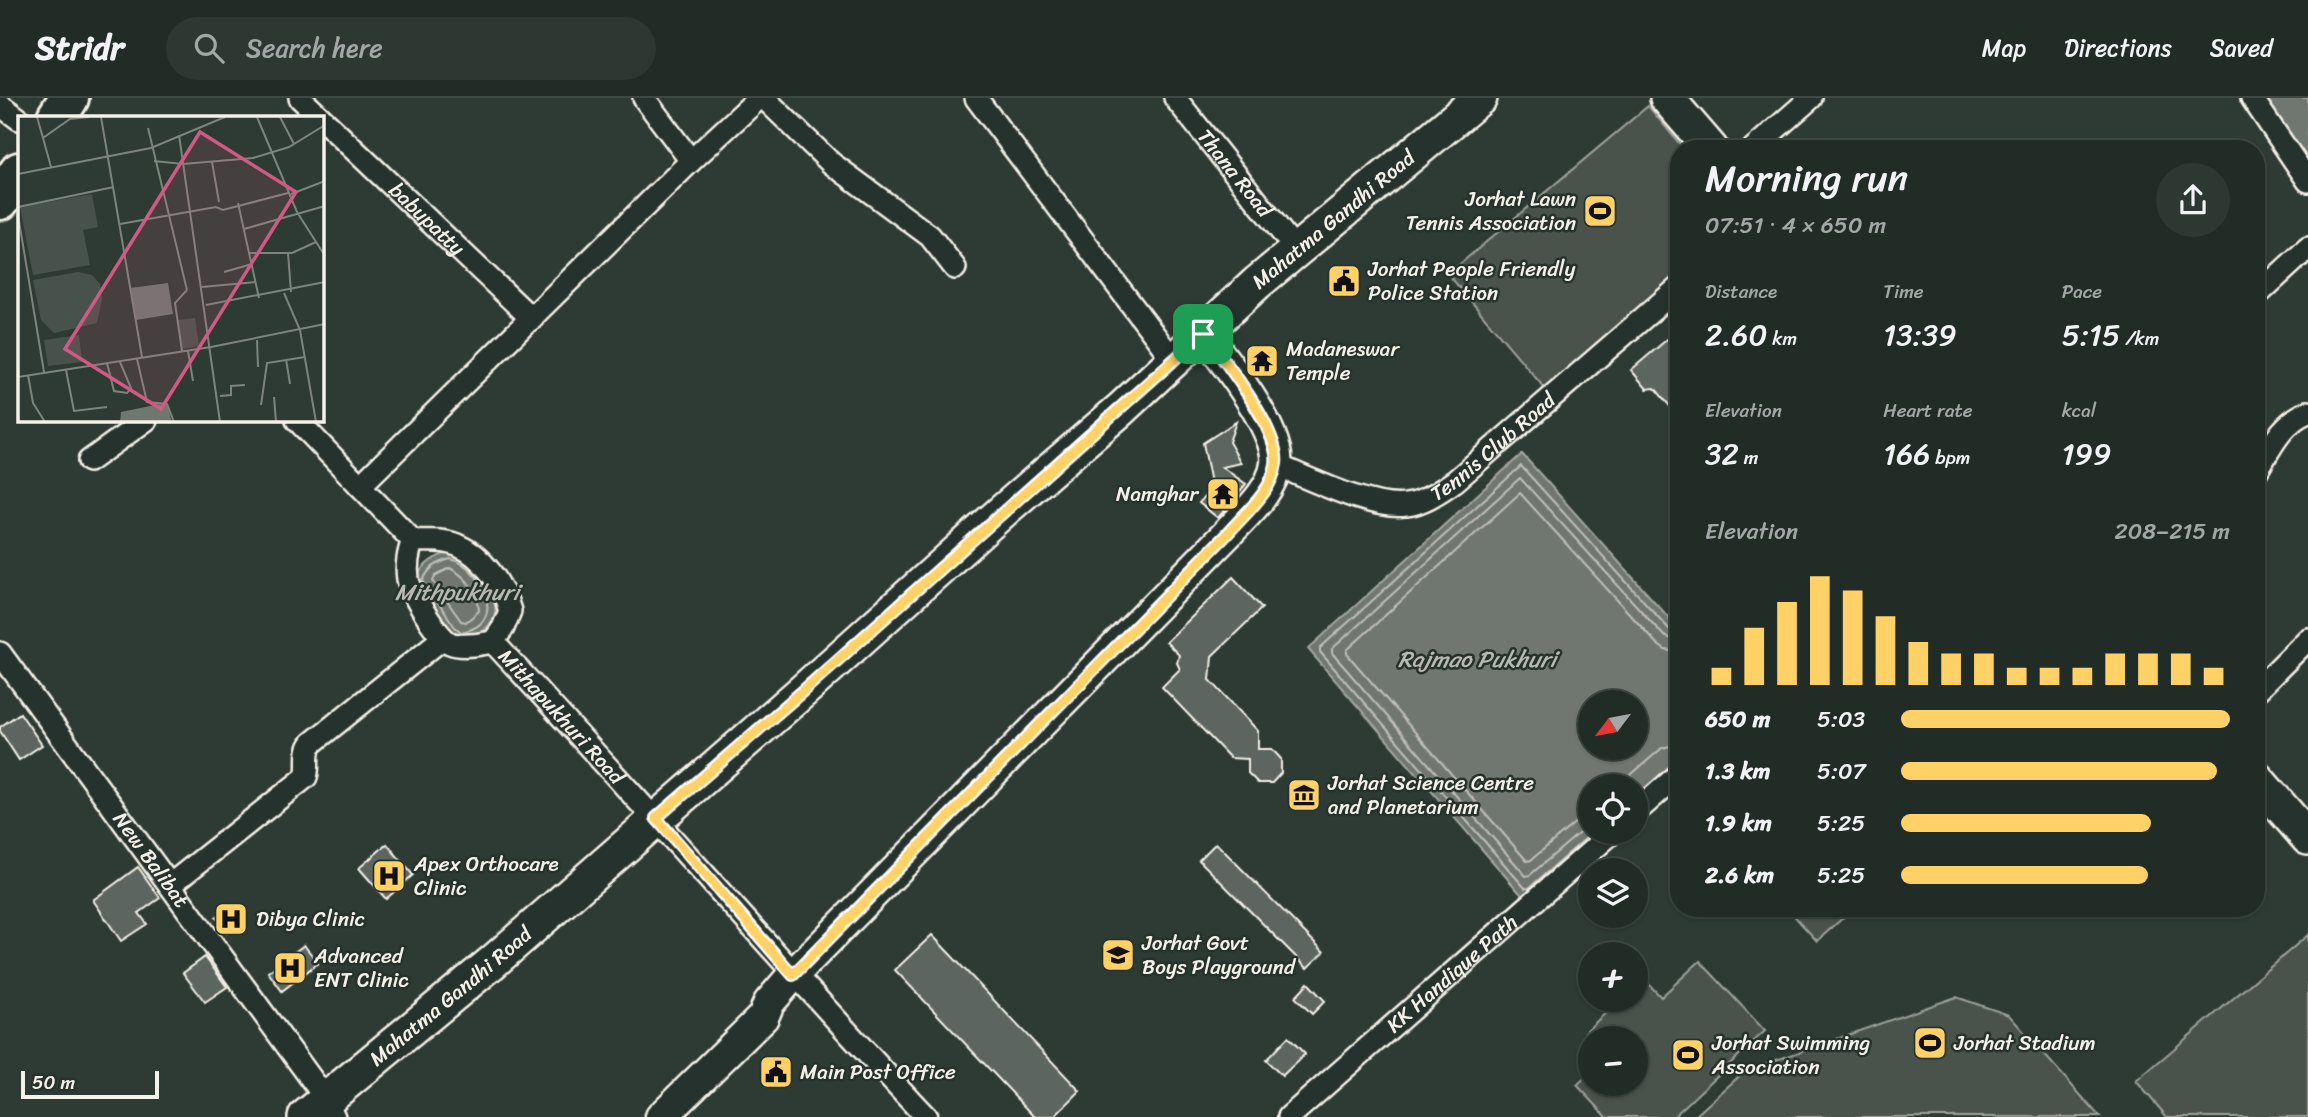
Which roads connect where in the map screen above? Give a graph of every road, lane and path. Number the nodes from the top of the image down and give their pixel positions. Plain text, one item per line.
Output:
1 (69, 98) edge
2 (300, 98) edge
3 (644, 98) edge
4 (761, 98) edge
5 (976, 98) edge
6 (1175, 98) edge
7 (1480, 98) edge
8 (1667, 98) edge
9 (1811, 98) edge
10 (2252, 98) edge
11 (0, 105) edge
12 (58, 116) edge
13 (319, 116) edge
14 (18, 118) edge
15 (324, 121) edge
16 (1703, 140) edge
17 (1763, 140) edge
18 (691, 161) junction
19 (18, 173) edge
20 (2308, 181) edge
21 (0, 200) edge
22 (2308, 247) edge
23 (1296, 250) junction
24 (955, 268) dead end
25 (2265, 288) edge
26 (1670, 295) edge
27 (532, 319) junction
28 (1203, 334) junction
29 (1174, 361) junction
30 (2308, 412) edge
31 (143, 422) edge
32 (300, 422) edge
33 (2265, 456) edge
34 (89, 461) dead end
35 (1276, 465) junction
36 (360, 486) junction
37 (413, 541) junction
38 (443, 638) junction
39 (2308, 639) edge
40 (494, 642) junction
41 (0, 653) edge
42 (2265, 682) edge
43 (1670, 782) edge
44 (2265, 788) edge
45 (1648, 801) edge
46 (656, 818) junction
47 (2308, 838) edge
48 (1599, 844) edge
49 (170, 885) junction
50 (793, 975) junction
51 (769, 1003) junction
52 (322, 1111) edge
53 (645, 1117) edge
54 (661, 1117) edge
55 (926, 1117) edge
56 (1289, 1117) edge

1 - 12 highway
2 - 13 street, babupatty
3 - 18 street
4 - 18 street
4 - 24 street
5 - 29 street
6 - 23 street, Thana Road
7 - 23 main road, Mahatma Gandhi Road
8 - 16 main road
9 - 17 street
10 - 20 street
11 - 14 street
15 - 27 street, babupatty
18 - 27 street
19 - 21 highway
22 - 25 street
23 - 28 main road, Mahatma Gandhi Road
26 - 35 street, Tennis Club Road
27 - 36 street
28 - 29 main road, Mahatma Gandhi Road
28 - 35 street
29 - 46 main road, Mahatma Gandhi Road
30 - 33 street
31 - 34 street
32 - 36 street
35 - 50 street
36 - 37 street
37 - 38 street
37 - 40 street, Mithapukhuri Road
38 - 40 street
38 - 49 street
39 - 42 street
40 - 46 street, Mithapukhuri Road
41 - 49 street, New Balibat
43 - 45 street
44 - 47 main road
46 - 50 street, Mithapukhuri Road
46 - 52 main road, Mahatma Gandhi Road
48 - 56 street, KK Handique Path
49 - 52 street, New Balibat
50 - 51 street
50 - 55 street, Mithapukhuri Road
51 - 53 street
51 - 54 street

